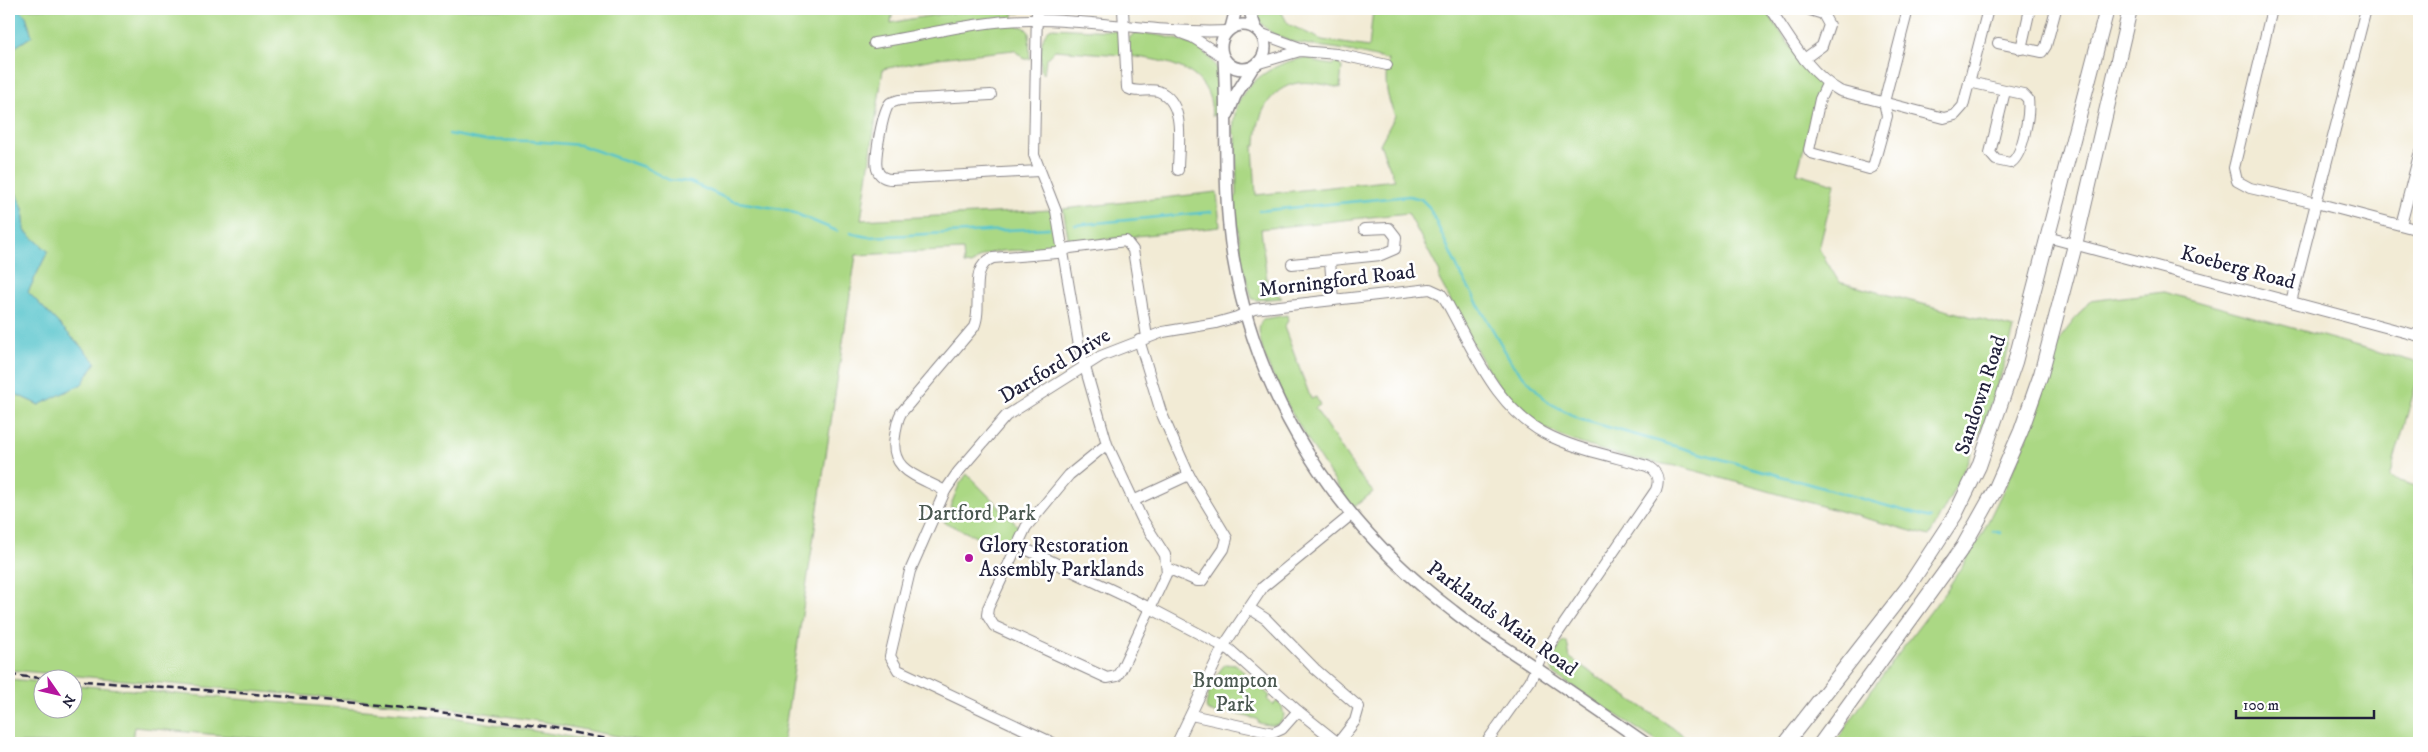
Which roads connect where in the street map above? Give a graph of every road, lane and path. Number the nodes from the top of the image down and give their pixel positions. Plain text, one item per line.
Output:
1 (1037, 9) edge
2 (1122, 9) edge
3 (1236, 9) edge
4 (1249, 9) edge
5 (1770, 9) edge
6 (1908, 9) edge
7 (1988, 9) edge
8 (2030, 9) edge
9 (2056, 9) edge
10 (2107, 9) edge
11 (2130, 9) edge
12 (2272, 9) edge
13 (2366, 9) edge
14 (1810, 10) edge
15 (1036, 20) junction
16 (1123, 24) junction
17 (1160, 28) junction
18 (1229, 30) junction
19 (1259, 31) junction
20 (874, 43) dead end
21 (1998, 43) dead end
22 (2021, 49) junction
23 (1321, 52) junction
24 (1223, 57) junction
25 (1804, 59) junction
26 (1256, 65) junction
27 (1387, 65) dead end
28 (1969, 82) junction
29 (1827, 84) junction
30 (2005, 90) junction
31 (991, 95) dead end
32 (1884, 102) junction
33 (1224, 151) junction
34 (2419, 155) edge
35 (1178, 170) dead end
36 (1039, 171) junction
37 (2316, 203) junction
38 (2401, 225) junction
39 (1364, 229) dead end
40 (2419, 230) edge
41 (2047, 237) junction
42 (2075, 245) junction
43 (1064, 250) junction
44 (1330, 261) junction
45 (1292, 264) dead end
46 (1333, 300) junction
47 (2291, 302) junction
48 (1247, 313) junction
49 (2419, 336) edge
50 (1143, 338) junction
51 (1085, 366) junction
52 (1107, 444) junction
53 (1189, 475) junction
54 (945, 491) junction
55 (1133, 501) junction
56 (1351, 515) junction
57 (1017, 544) junction
58 (1167, 568) junction
59 (1150, 608) junction
60 (1250, 608) junction
61 (1223, 647) junction
62 (1536, 668) junction
63 (1298, 711) junction
64 (1191, 715) junction
65 (1053, 743) edge
66 (1177, 743) edge
67 (1338, 743) edge
68 (1486, 743) edge
69 (1645, 743) edge
70 (1786, 743) edge
71 (1821, 743) edge

1 - 15 street
2 - 16 street
3 - 18 street
4 - 19 street
5 - 25 street
6 - 32 street
7 - 28 street
8 - 22 street
9 - 22 street
10 - 41 main road, Sandown Road
11 - 42 main road
12 - 37 street
13 - 37 street
14 - 25 street
15 - 16 street
15 - 20 street
15 - 36 street
16 - 17 street
16 - 35 street
17 - 18 street
17 - 24 street
18 - 19 street
18 - 24 street
19 - 23 street
19 - 26 street
21 - 22 street
23 - 26 street
23 - 27 street
24 - 26 street
24 - 33 street, Parklands Main Road
25 - 29 street
26 - 33 street, Parklands Main Road
28 - 30 street
28 - 32 street
29 - 32 street
29 - 32 street
30 - 30 street
31 - 36 street
33 - 48 street, Parklands Main Road
34 - 38 street
36 - 43 street
37 - 38 street
37 - 47 street
38 - 40 street
39 - 44 street
41 - 42 street, Koeberg Road
41 - 70 main road, Sandown Road
42 - 47 street, Koeberg Road
42 - 71 main road
43 - 50 street
43 - 51 street
43 - 54 street
44 - 45 street
44 - 46 street
46 - 48 street, Morningford Road
46 - 62 street, Morningford Road
47 - 49 street, Koeberg Road
48 - 50 street, Dartford Drive
48 - 56 street, Parklands Main Road
50 - 51 street, Dartford Drive
50 - 53 street
51 - 52 street
51 - 54 street, Dartford Drive
52 - 55 street
52 - 57 street
53 - 55 street
53 - 58 street
54 - 65 street, Dartford Drive
55 - 58 street
56 - 60 street
56 - 62 street, Parklands Main Road
57 - 59 street
57 - 59 street
58 - 59 street
59 - 61 street
60 - 61 street
60 - 67 street
61 - 63 street
61 - 64 street
62 - 68 street
62 - 69 street, Parklands Main Road
63 - 64 street
63 - 67 street
64 - 66 street

